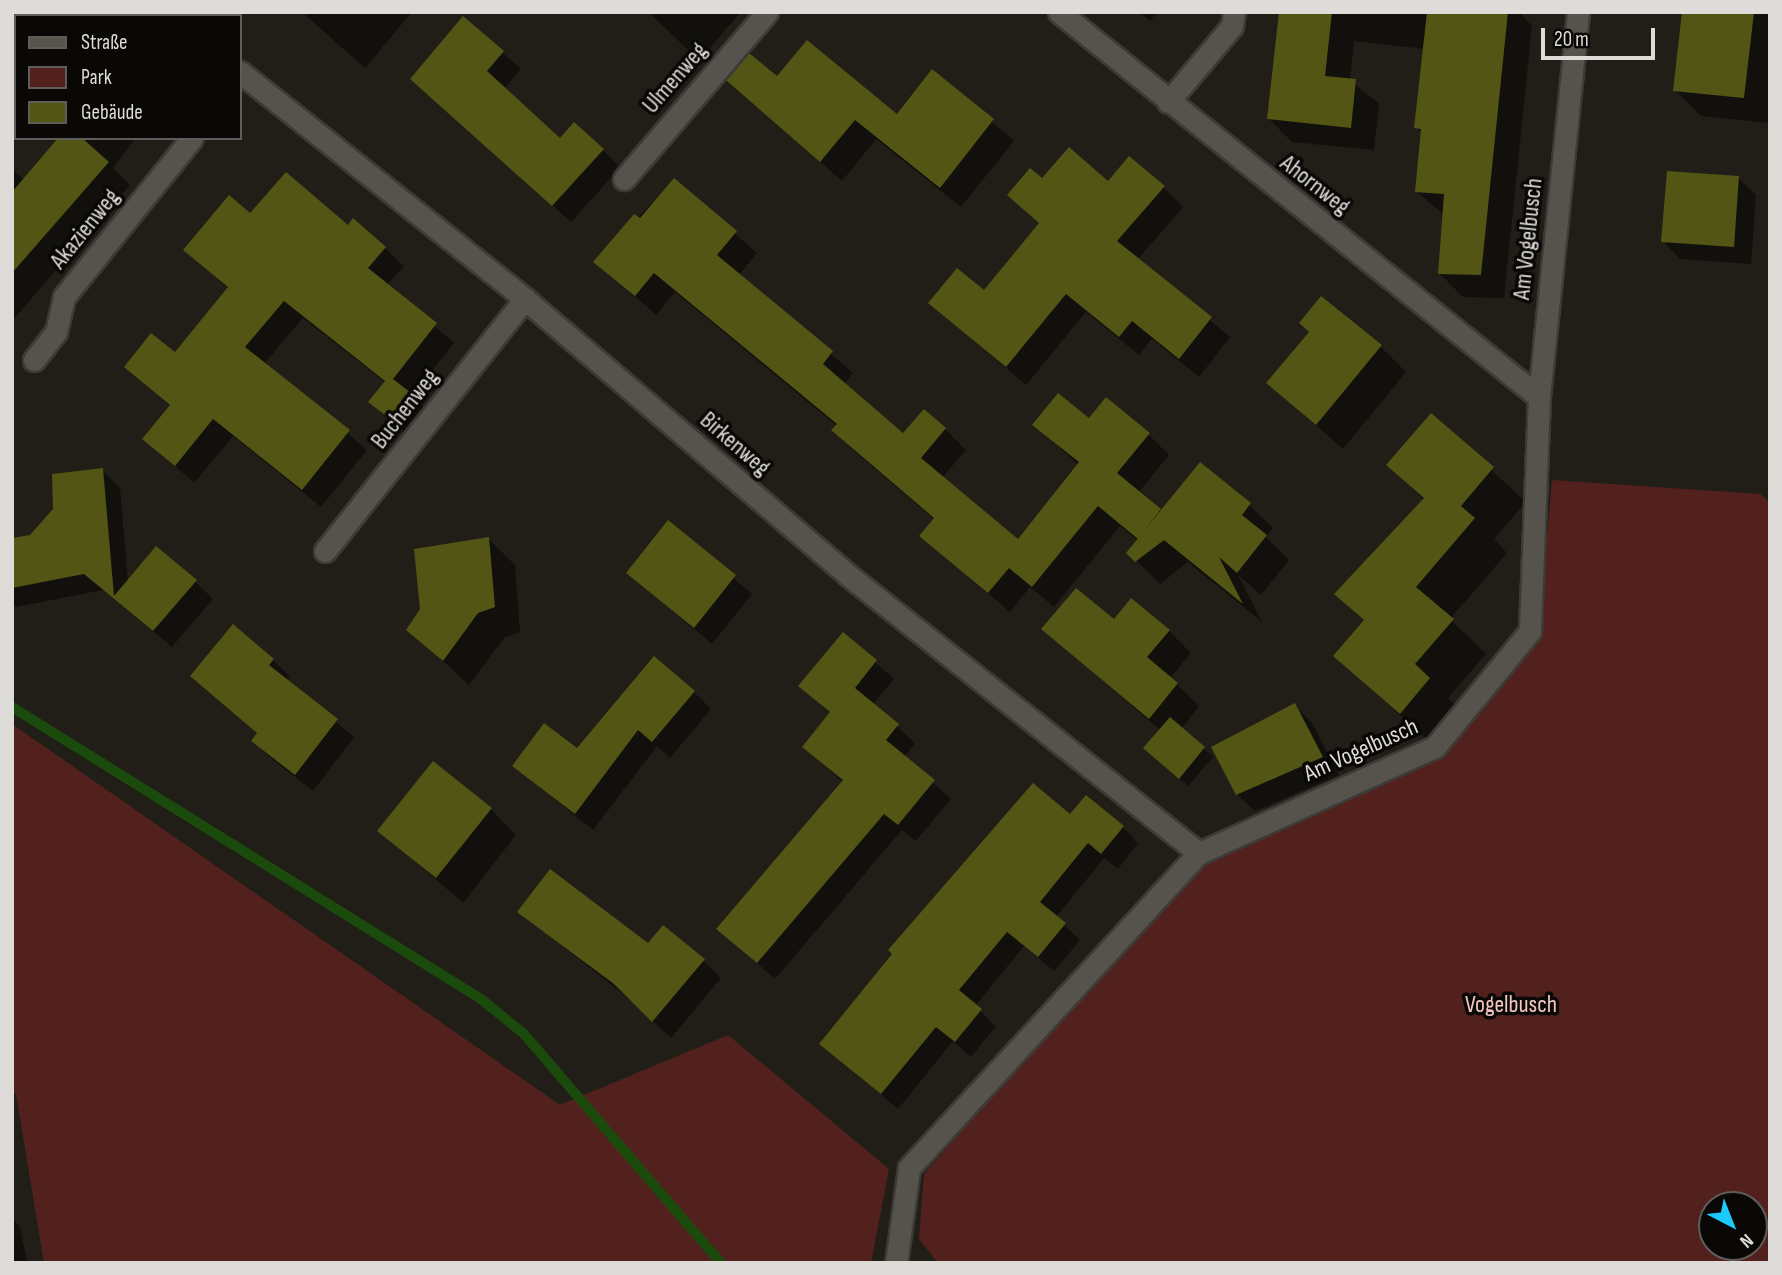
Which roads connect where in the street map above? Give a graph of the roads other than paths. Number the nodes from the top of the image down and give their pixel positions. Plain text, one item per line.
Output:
1 (767, 12) edge
2 (1059, 12) edge
3 (1234, 12) edge
4 (1577, 12) edge
5 (242, 76) edge
6 (1168, 102) junction
7 (190, 140) edge
8 (624, 179) dead end
9 (525, 299) junction
10 (34, 360) dead end
11 (1539, 397) junction
12 (325, 551) dead end
13 (1199, 853) junction
14 (896, 1263) edge

1 - 8 street, Ulmenweg
2 - 6 street, Ahornweg
3 - 6 street
4 - 11 street, Am Vogelbusch
5 - 9 street, Birkenweg
6 - 11 street, Ahornweg
7 - 10 street, Akazienweg
9 - 12 street, Buchenweg
9 - 13 street, Birkenweg
11 - 13 street, Am Vogelbusch
13 - 14 street, Am Vogelbusch

